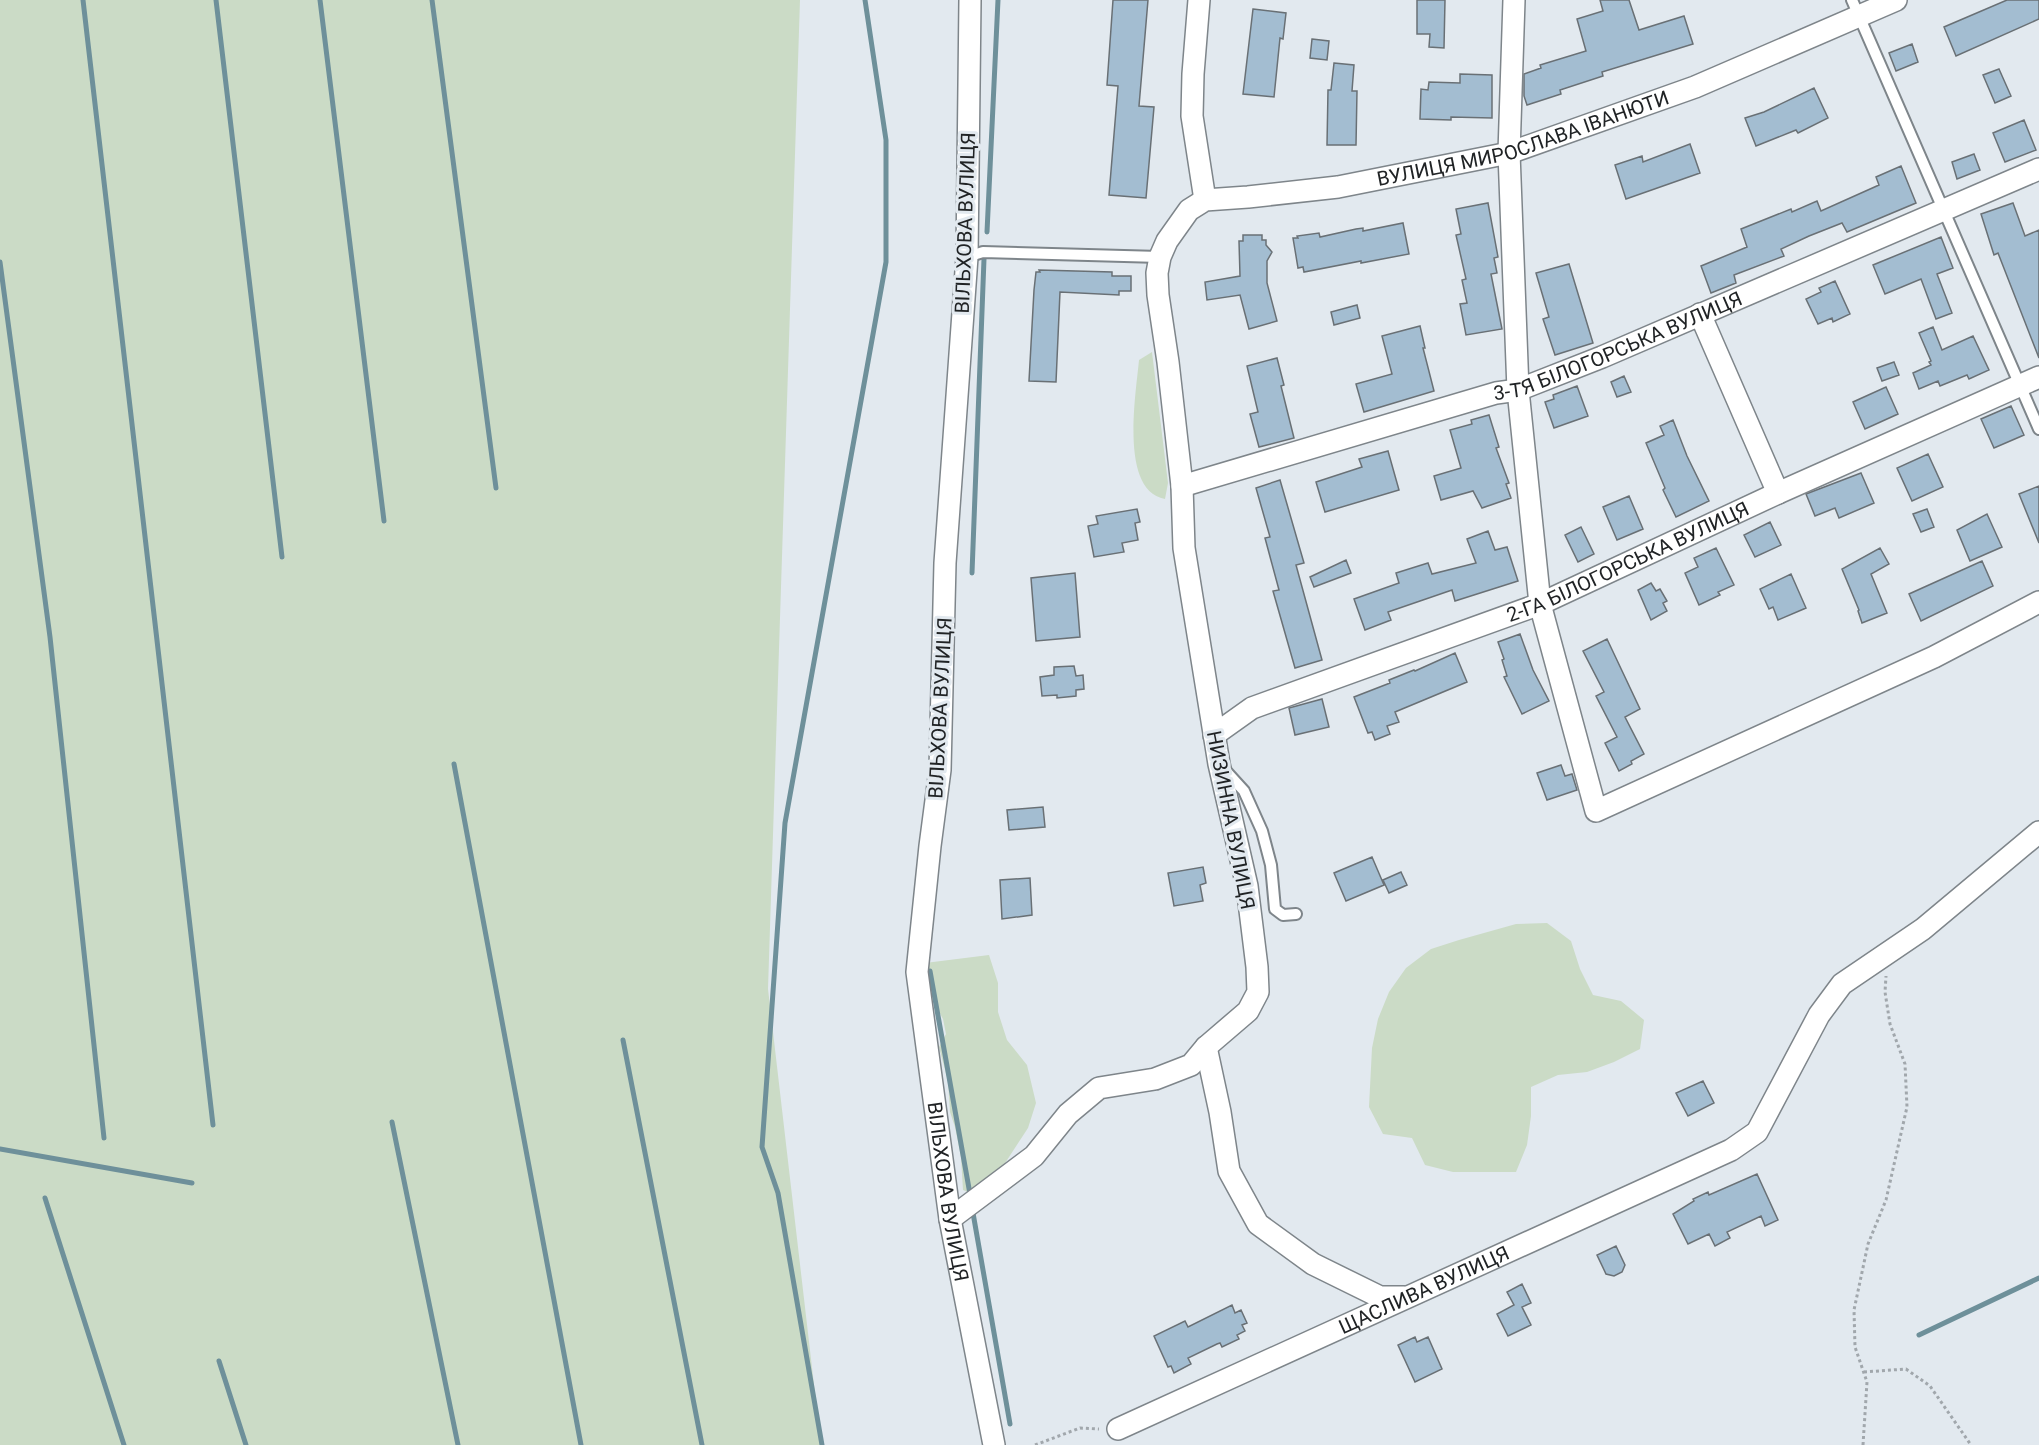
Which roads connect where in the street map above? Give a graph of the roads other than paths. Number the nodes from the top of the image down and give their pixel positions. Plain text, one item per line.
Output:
1 (970, 0) edge
2 (1199, 0) edge
3 (1514, 0) edge
4 (1896, 0) edge
5 (1855, 8) edge
6 (1509, 153) junction
7 (2039, 169) edge
8 (1205, 200) junction
9 (1944, 210) junction
10 (968, 257) junction
11 (1160, 257) junction
12 (1700, 314) junction
13 (2029, 380) edge
14 (1518, 390) junction
15 (2039, 429) edge
16 (1182, 486) junction
17 (1778, 493) junction
18 (2039, 602) edge
19 (1540, 604) junction
20 (1214, 735) junction
21 (1219, 764) junction
22 (2039, 832) edge
23 (1296, 914) dead end
24 (1206, 1047) junction
25 (950, 1219) junction
26 (1405, 1297) junction
27 (1118, 1429) road end
28 (994, 1445) edge

1 - 10 street, ВІЛЬХОВА ВУЛИЦЯ
2 - 8 street
3 - 6 street
4 - 5 street, ВУЛИЦЯ МИРОСЛАВА ІВАНЮТИ
5 - 6 street, ВУЛИЦЯ МИРОСЛАВА ІВАНЮТИ
5 - 9 lane
6 - 8 street, ВУЛИЦЯ МИРОСЛАВА ІВАНЮТИ
6 - 14 street
7 - 9 street, 3-ТЯ БІЛОГОРСЬКА ВУЛИЦЯ
8 - 11 street
9 - 12 street, 3-ТЯ БІЛОГОРСЬКА ВУЛИЦЯ
9 - 13 lane
10 - 11 lane
10 - 25 street, ВІЛЬХОВА ВУЛИЦЯ
11 - 16 street, НИЗИННА ВУЛИЦЯ
12 - 14 street, 3-ТЯ БІЛОГОРСЬКА ВУЛИЦЯ
12 - 17 street
13 - 15 lane
13 - 17 street, 2-ГА БІЛОГОРСЬКА ВУЛИЦЯ
14 - 16 street, 3-ТЯ БІЛОГОРСЬКА ВУЛИЦЯ
14 - 19 street
16 - 20 street, НИЗИННА ВУЛИЦЯ
17 - 19 street, 2-ГА БІЛОГОРСЬКА ВУЛИЦЯ
18 - 19 street
19 - 20 street, 2-ГА БІЛОГОРСЬКА ВУЛИЦЯ
20 - 21 street, НИЗИННА ВУЛИЦЯ
21 - 23 lane
21 - 24 street, НИЗИННА ВУЛИЦЯ
22 - 26 street, ЩАСЛИВА ВУЛИЦЯ
24 - 25 street, НИЗИННА ВУЛИЦЯ
24 - 26 street
25 - 28 street, ВІЛЬХОВА ВУЛИЦЯ
26 - 27 street, ЩАСЛИВА ВУЛИЦЯ

